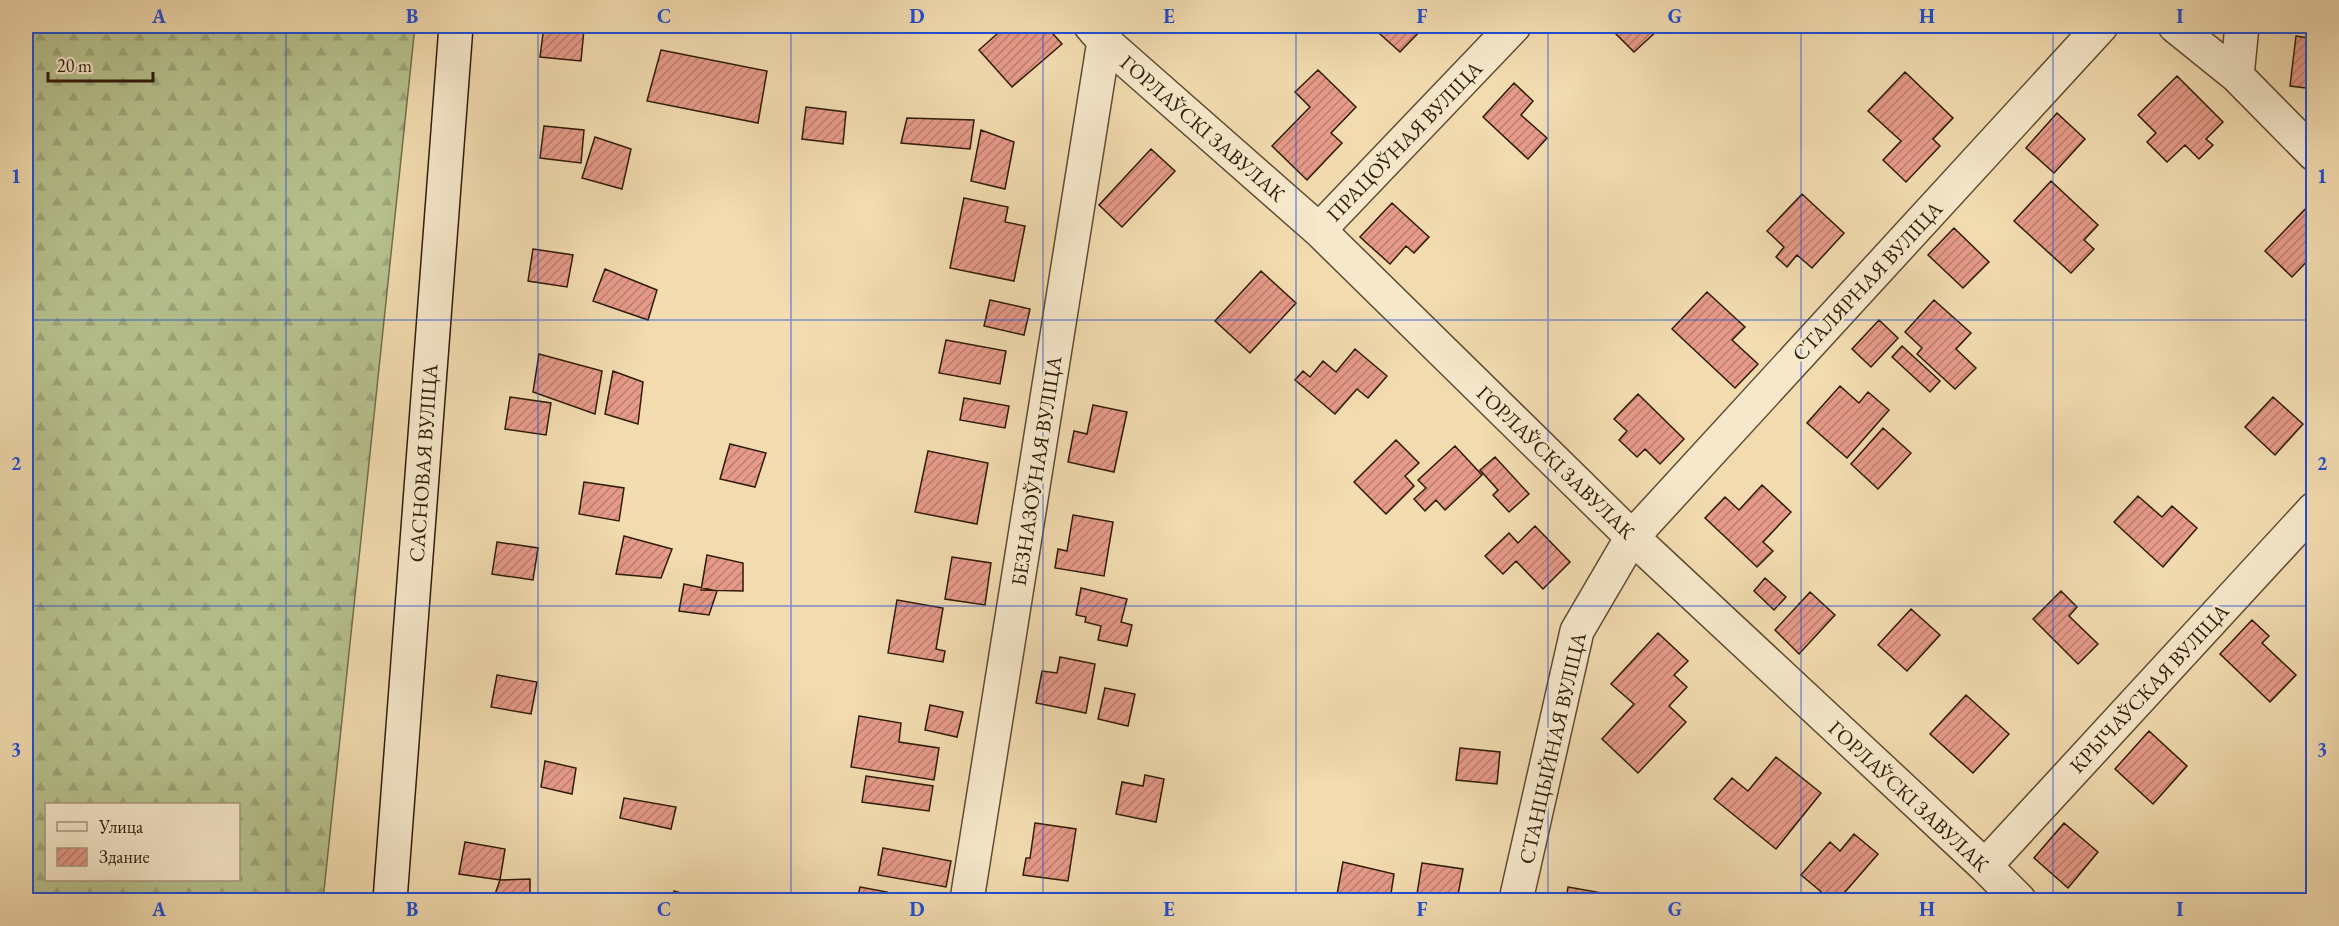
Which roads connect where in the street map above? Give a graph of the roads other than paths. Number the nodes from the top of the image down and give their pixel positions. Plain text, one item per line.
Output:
1 (456, 26) edge
2 (1514, 26) edge
3 (2101, 26) edge
4 (2175, 26) edge
5 (2242, 26) edge
6 (1097, 33) edge
7 (2237, 76) junction
8 (2313, 154) edge
9 (1318, 230) junction
10 (2313, 509) edge
11 (1632, 537) junction
12 (1985, 866) junction
13 (390, 900) edge
14 (967, 900) edge
15 (1516, 900) edge
16 (2019, 900) edge

1 - 13 street, САСНОВАЯ ВУЛІЦА
2 - 9 street, ПРАЦОЎНАЯ ВУЛІЦА
3 - 11 street, СТАЛЯРНАЯ ВУЛІЦА
4 - 7 street
5 - 7 street
6 - 9 street, ГОРЛАЎСКІ ЗАВУЛАК
6 - 14 street, БЕЗНАЗОЎНАЯ ВУЛІЦА
7 - 8 street
9 - 11 street, ГОРЛАЎСКІ ЗАВУЛАК
10 - 12 street, КРЫЧАЎСКАЯ ВУЛІЦА
11 - 12 street, ГОРЛАЎСКІ ЗАВУЛАК
11 - 15 street, СТАНЦЫЙНАЯ ВУЛІЦА
12 - 16 street, ГОРЛАЎСКІ ЗАВУЛАК

